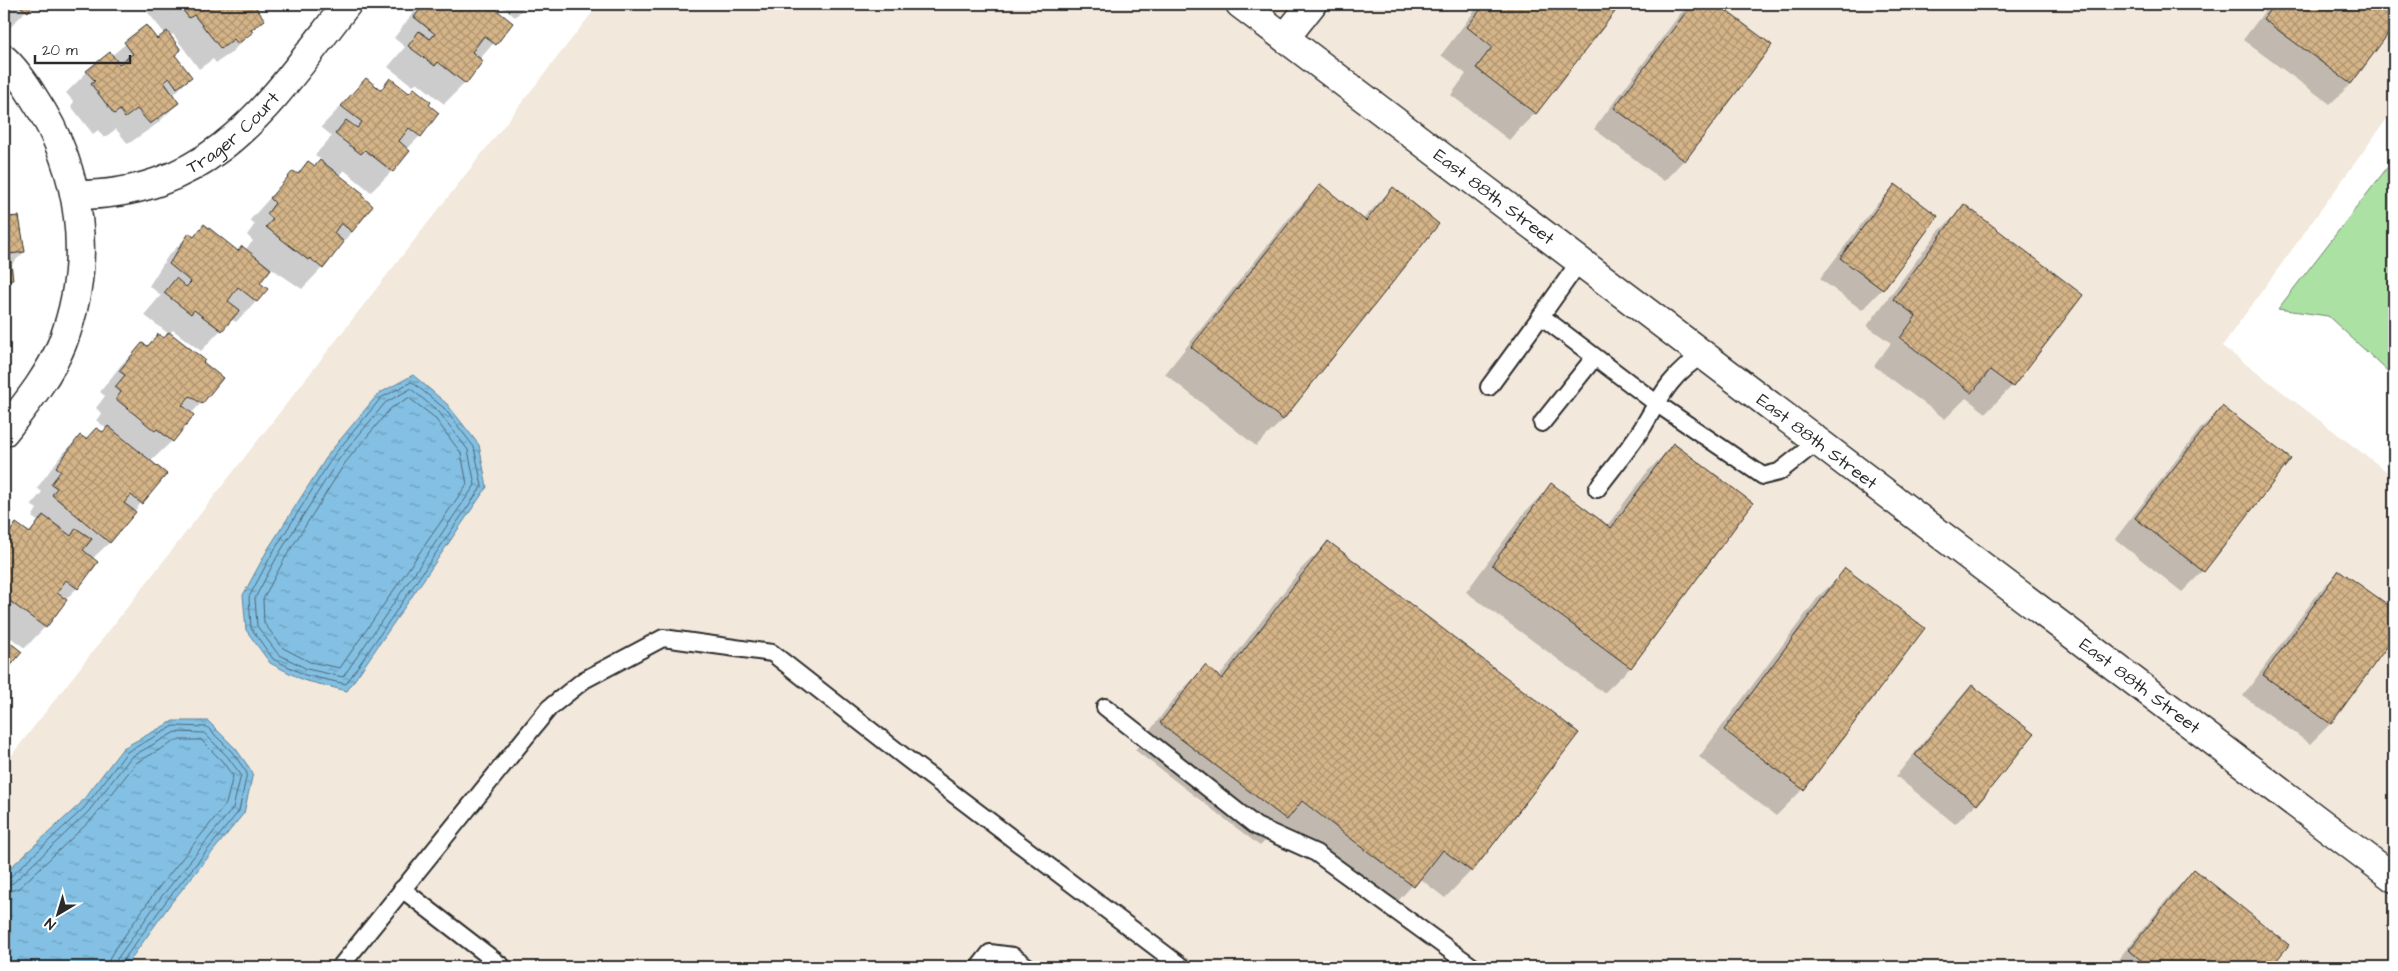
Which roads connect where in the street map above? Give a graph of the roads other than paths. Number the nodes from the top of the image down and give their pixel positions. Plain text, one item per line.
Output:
1 (347, 4) edge
2 (1240, 4) edge
3 (1312, 4) edge
4 (1285, 38) junction
5 (4, 60) edge
6 (76, 195) junction
7 (1580, 261) junction
8 (1541, 316) junction
9 (1703, 355) junction
10 (1594, 358) junction
11 (1489, 387) dead end
12 (1656, 403) junction
13 (1542, 423) dead end
14 (4, 432) edge
15 (1818, 441) junction
16 (1597, 489) dead end
17 (1105, 707) dead end
18 (2394, 878) edge
19 (402, 889) junction
20 (340, 967) edge
21 (503, 967) edge
22 (979, 967) edge
23 (1028, 967) edge
24 (1182, 967) edge
25 (1474, 967) edge

1 - 6 street, Trager Court
2 - 4 street, East 88th Street
3 - 4 street
4 - 7 street, East 88th Street
5 - 6 street
6 - 14 street
7 - 8 lane
7 - 9 street, East 88th Street
8 - 10 lane
8 - 11 lane
9 - 12 lane
9 - 15 street, East 88th Street
10 - 12 lane
10 - 13 lane
12 - 15 lane
12 - 16 lane
15 - 18 street, East 88th Street
17 - 25 lane
19 - 20 lane
19 - 21 lane
19 - 24 lane
22 - 23 lane

